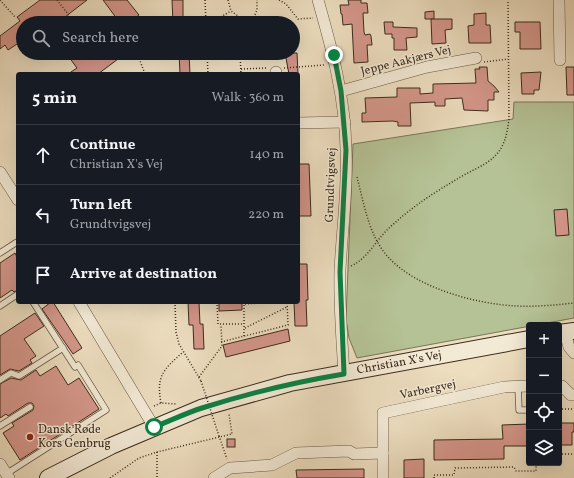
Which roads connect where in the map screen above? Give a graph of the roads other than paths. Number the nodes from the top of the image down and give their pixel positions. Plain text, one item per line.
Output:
1 (318, 0) edge
2 (559, 0) edge
3 (476, 58) road end
4 (560, 60) dead end
5 (341, 91) junction
6 (345, 122) junction
7 (300, 123) edge
8 (0, 172) edge
9 (16, 197) edge
10 (16, 243) edge
11 (0, 253) edge
12 (16, 295) edge
13 (34, 304) edge
14 (80, 304) edge
15 (0, 306) edge
16 (566, 332) edge
17 (526, 340) edge
18 (63, 348) junction
19 (574, 353) edge
20 (344, 374) junction
21 (0, 380) edge
22 (524, 386) edge
23 (562, 386) edge
24 (574, 395) edge
25 (30, 407) dead end
26 (526, 410) edge
27 (0, 426) edge
28 (154, 427) junction
29 (383, 453) junction
30 (0, 464) edge
31 (8, 476) edge
32 (48, 478) edge
33 (214, 478) edge
34 (384, 478) edge

1 - 5 street, Grundtvigsvej
2 - 4 street
3 - 5 street, Jeppe Aakjærs Vej
5 - 6 street, Grundtvigsvej
6 - 7 street
6 - 20 street, Grundtvigsvej
8 - 9 street
10 - 11 lane
12 - 15 lane
13 - 18 lane
14 - 28 street
16 - 19 street
17 - 20 street, Christian X's Vej
18 - 21 lane
18 - 31 lane
20 - 28 street, Christian X's Vej
22 - 26 lane, Varbergvej
22 - 29 street, Varbergvej
23 - 24 street
25 - 27 lane
28 - 32 street, Christian X's Vej
29 - 33 street
29 - 34 street, Varbergvej
30 - 31 street

